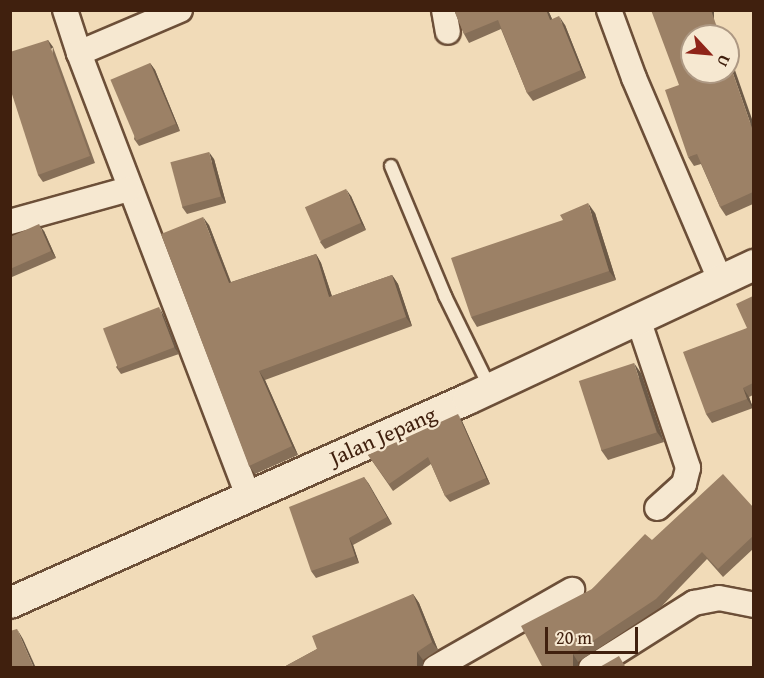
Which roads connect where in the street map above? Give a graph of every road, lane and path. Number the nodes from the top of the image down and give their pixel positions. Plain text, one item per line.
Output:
1 (65, 10) edge
2 (180, 10) edge
3 (609, 10) edge
4 (79, 53) junction
5 (391, 166) dead end
6 (129, 189) junction
7 (10, 222) edge
8 (753, 265) edge
9 (720, 280) junction
10 (638, 319) junction
11 (490, 388) junction
12 (248, 495) junction
13 (657, 508) dead end
14 (572, 590) dead end
15 (10, 603) edge
16 (753, 605) edge
17 (435, 668) edge
18 (591, 668) edge

1 - 4 street
2 - 4 street
3 - 9 street
4 - 6 street
5 - 11 lane
6 - 7 street
6 - 12 street
8 - 9 street, Jalan Jepang
9 - 10 street, Jalan Jepang
10 - 11 street, Jalan Jepang
10 - 13 street
11 - 12 street, Jalan Jepang
12 - 15 street, Jalan Jepang
14 - 17 street
16 - 18 street

